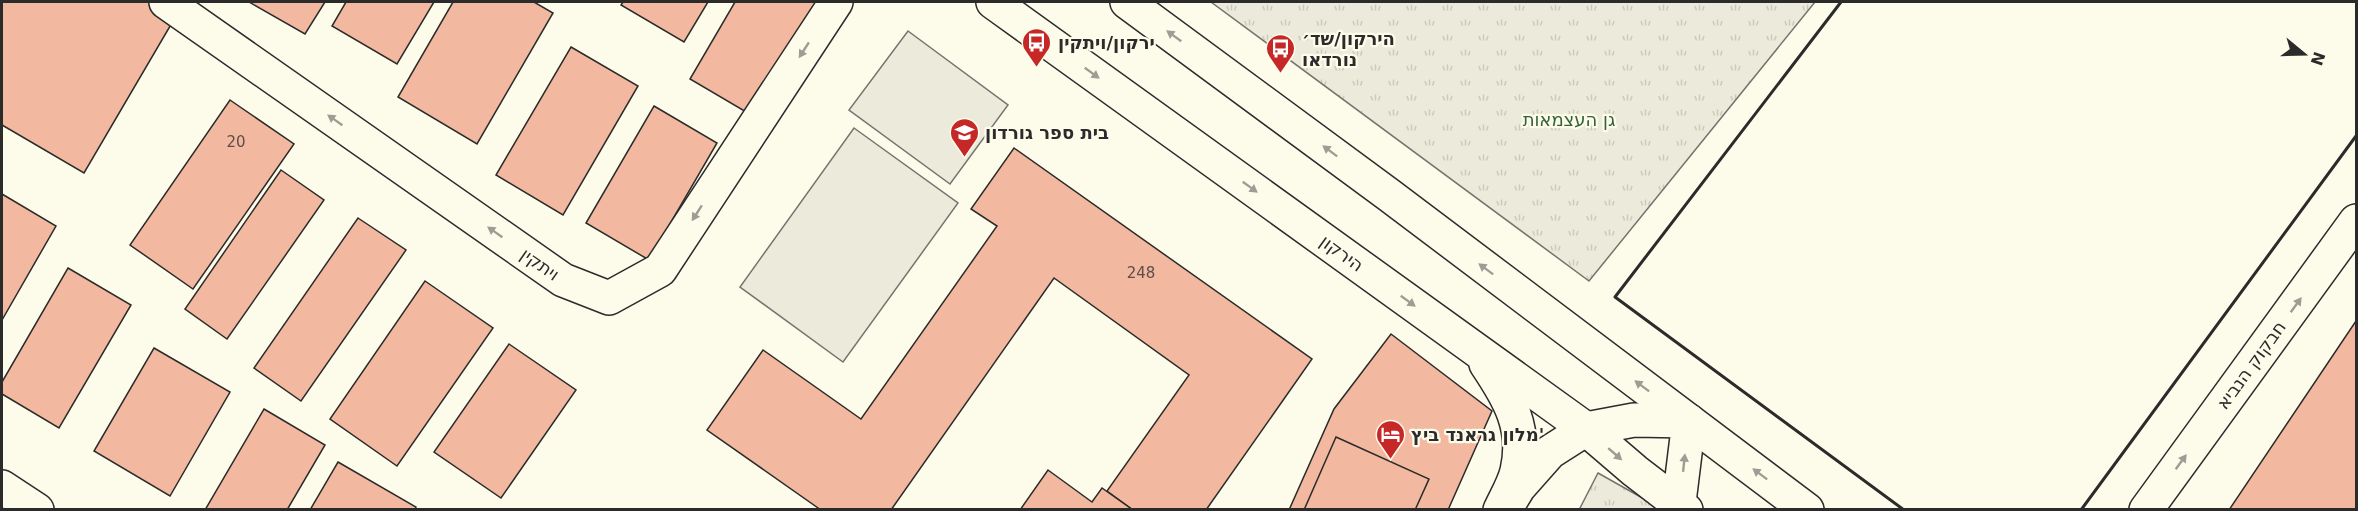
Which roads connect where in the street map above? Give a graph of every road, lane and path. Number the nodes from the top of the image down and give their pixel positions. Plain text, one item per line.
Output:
1 (166, 2) edge
2 (836, 2) edge
3 (993, 2) edge
4 (1127, 2) edge
5 (2356, 221) edge
6 (1476, 350) junction
7 (1689, 421) junction
8 (1586, 429) junction
9 (2, 487) edge
10 (1681, 508) edge
11 (37, 510) edge
12 (1500, 510) edge
13 (1505, 510) edge
14 (1807, 510) edge
15 (2146, 510) edge

2 -> 1 main road, ויתקין
3 -> 6 main road, הירקון
7 -> 4 main road
15 -> 5 main road, חבקוק הנביא
6 - 8 main road, הירקון
6 - 12 main road
7 - 8 main road
10 -> 7 main road
14 -> 7 main road
8 -> 10 main road, הירקון
8 - 13 main road
9 - 11 main road

